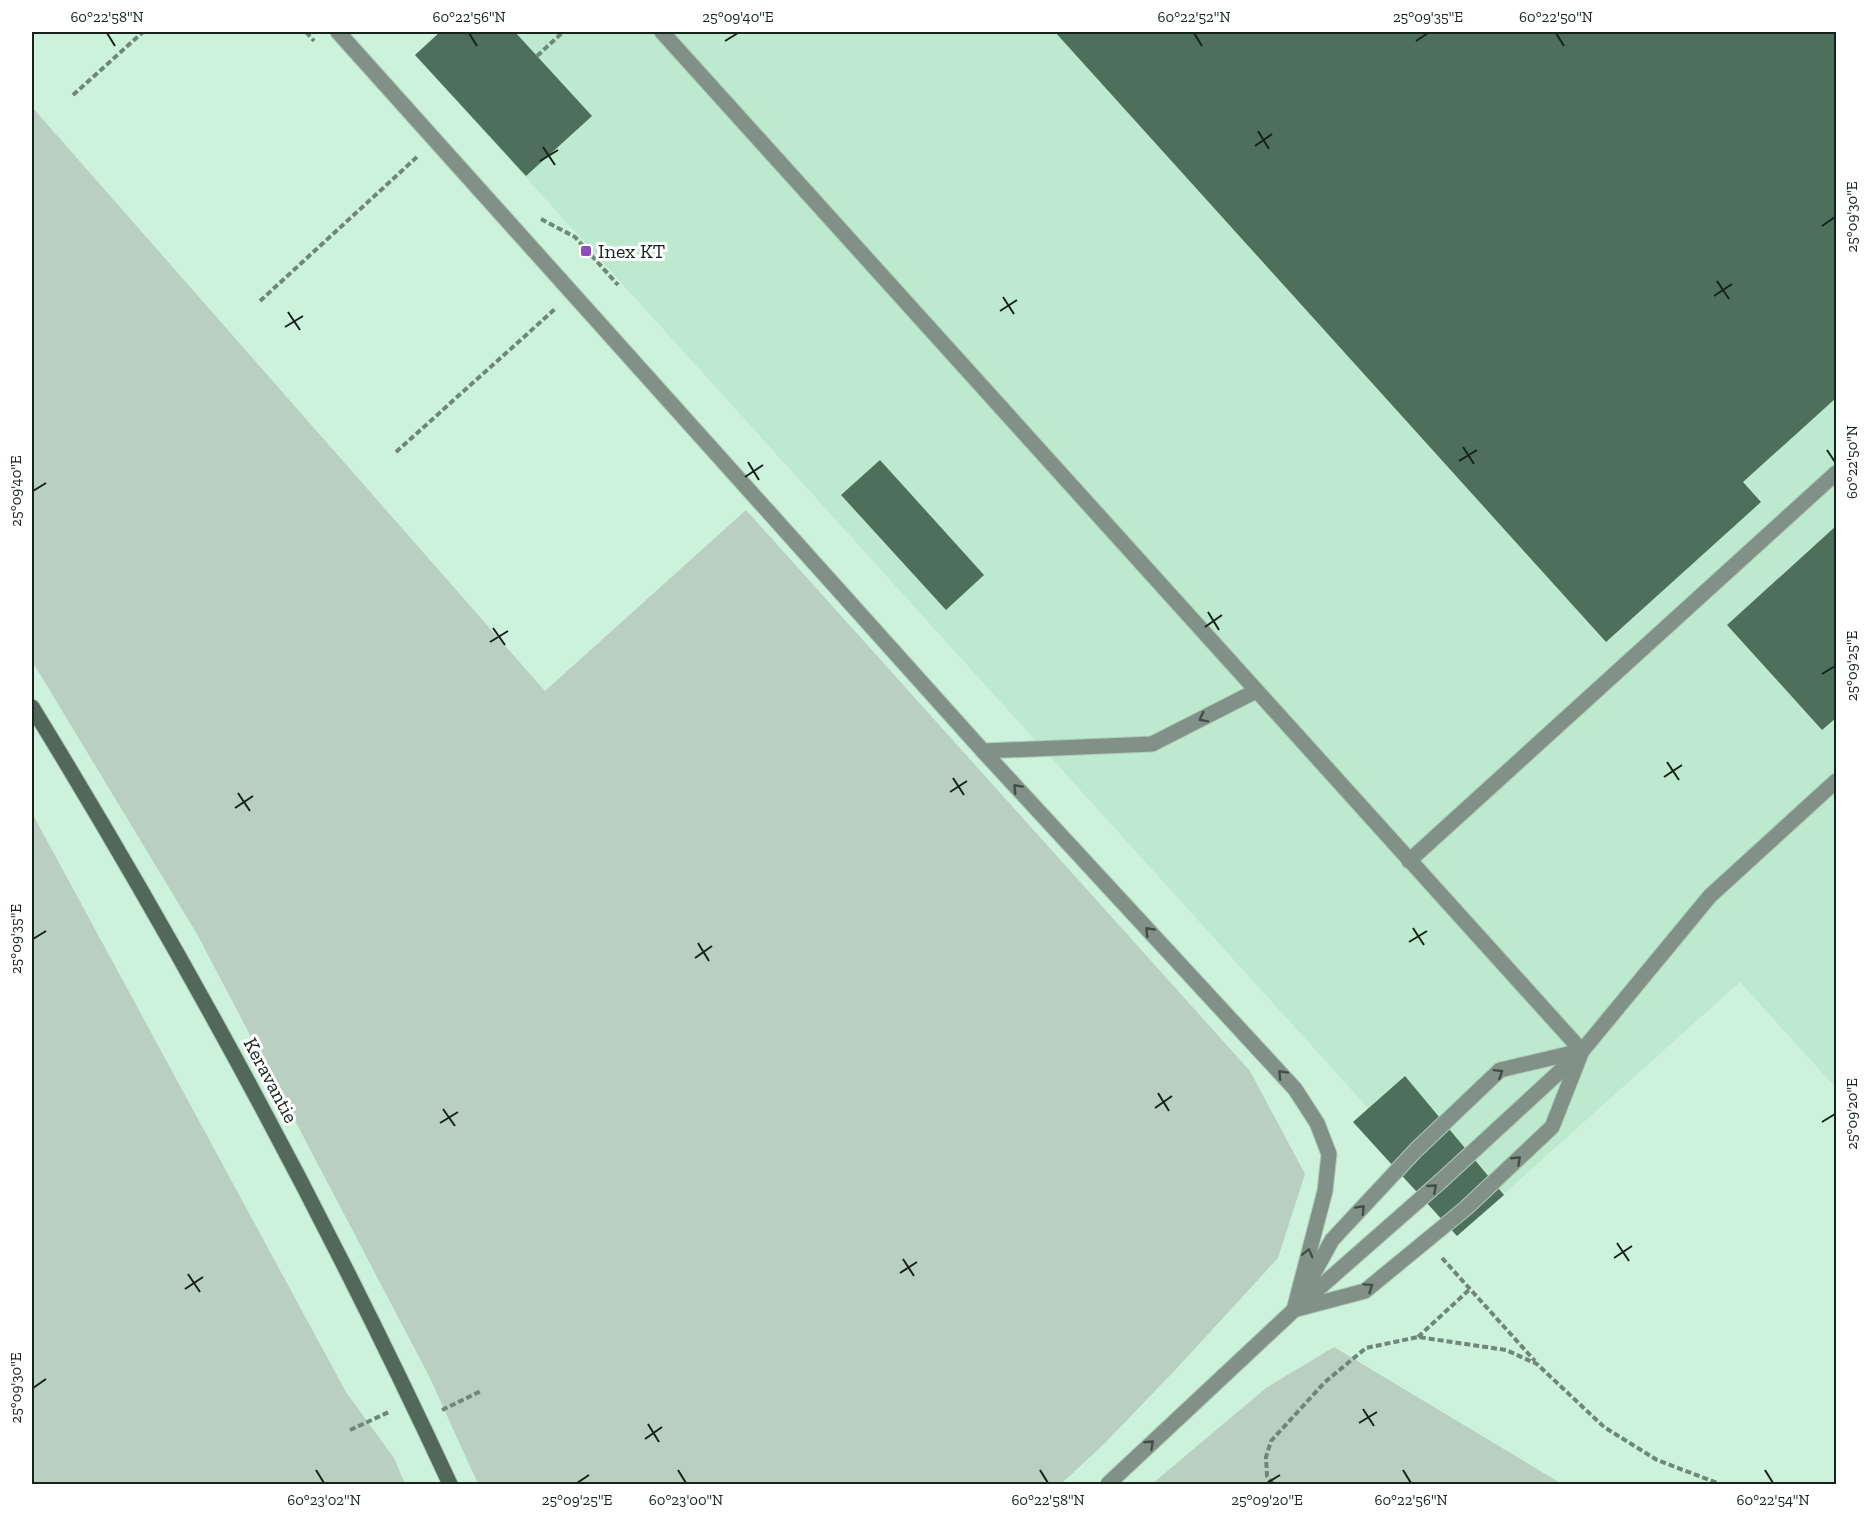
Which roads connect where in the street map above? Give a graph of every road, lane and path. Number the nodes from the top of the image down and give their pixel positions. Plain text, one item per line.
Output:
1 (143, 32) edge
2 (338, 32) edge
3 (564, 32) edge
4 (662, 32) edge
5 (537, 56) dead end
6 (73, 95) dead end
7 (436, 140) junction
8 (537, 217) dead end
9 (618, 285) dead end
10 (260, 301) dead end
11 (555, 308) dead end
12 (396, 452) dead end
13 (1836, 473) edge
14 (1256, 691) junction
15 (32, 707) edge
16 (983, 751) junction
17 (1836, 781) edge
18 (1409, 861) junction
19 (1582, 1051) junction
20 (1437, 1252) dead end
21 (1470, 1289) junction
22 (1294, 1310) junction
23 (1418, 1337) junction
24 (1537, 1364) junction
25 (481, 1391) dead end
26 (411, 1401) junction
27 (420, 1420) junction
28 (350, 1431) dead end
29 (450, 1485) edge
30 (1108, 1485) edge
31 (1273, 1485) edge
32 (1720, 1485) edge

1 - 6 path
2 - 7 lane
3 - 5 path
4 - 14 lane
7 - 10 path
7 - 16 lane
8 - 9 path
11 - 12 path
13 - 18 lane
14 -> 16 lane
14 - 18 lane
15 - 26 main road, Keravantie
22 -> 16 lane
17 - 19 lane
18 - 19 lane
22 -> 19 lane
22 -> 19 lane
22 -> 19 lane
20 - 21 path
21 - 23 path
21 - 24 path
30 -> 22 lane
23 - 24 path
23 - 31 path
24 - 32 path
25 - 27 path
26 - 27 main road, Keravantie
26 - 28 path
27 - 29 main road, Keravantie

